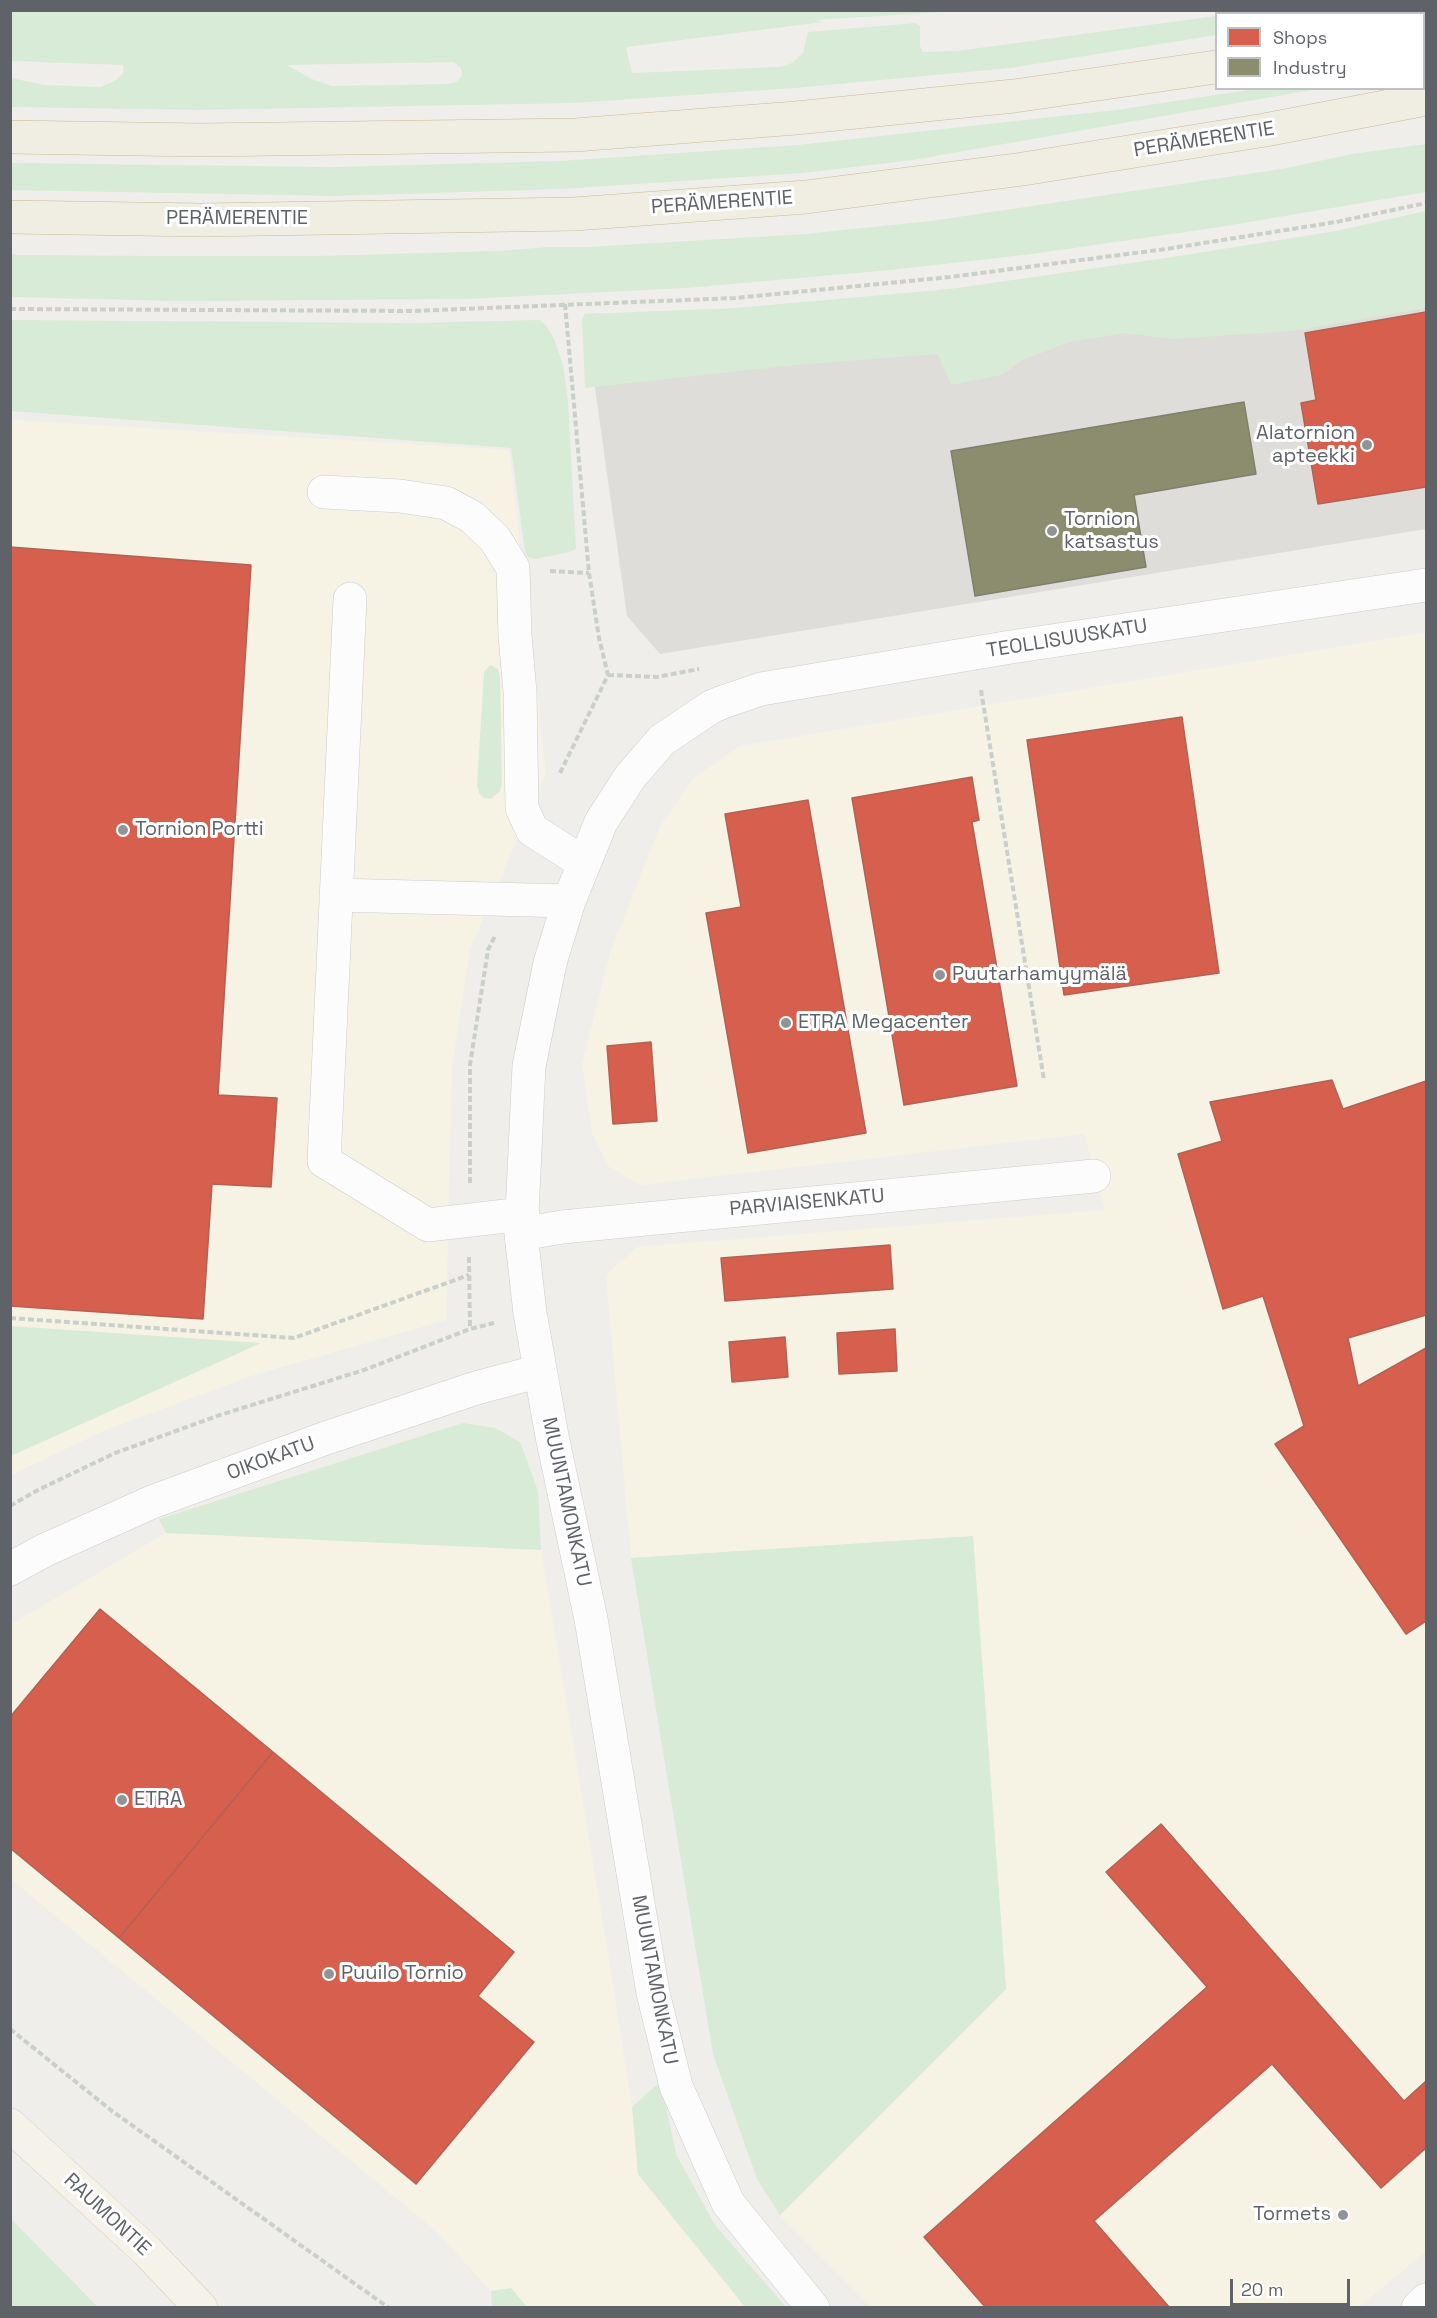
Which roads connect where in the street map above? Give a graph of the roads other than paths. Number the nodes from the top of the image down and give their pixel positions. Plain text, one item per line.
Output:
1 (1215, 66) edge
2 (1426, 99) edge
3 (10, 137) edge
4 (10, 217) edge
5 (324, 492) dead end
6 (1426, 585) edge
7 (350, 599) dead end
8 (711, 707) joint
9 (584, 863) junction
10 (336, 895) junction
11 (569, 901) junction
12 (1094, 1176) dead end
13 (522, 1224) junction
14 (540, 1371) junction
15 (10, 1569) edge
16 (10, 2125) edge
17 (1426, 2300) edge
18 (201, 2307) edge
19 (813, 2307) edge
20 (1418, 2307) edge

1 - 3 highway
2 - 4 highway, PERÄMERENTIE
5 - 9 street
6 - 8 street, TEOLLISUUSKATU
7 - 10 street
8 - 9 street, MUUNTAMONKATU
9 - 11 street, MUUNTAMONKATU
10 - 11 street
10 - 13 street, PARVIAISENKATU
11 - 13 street, MUUNTAMONKATU
12 - 13 street, PARVIAISENKATU
13 - 14 street, MUUNTAMONKATU
14 - 15 street, OIKOKATU
14 - 19 street, MUUNTAMONKATU
16 - 18 main road, RAUMONTIE
17 - 20 street

